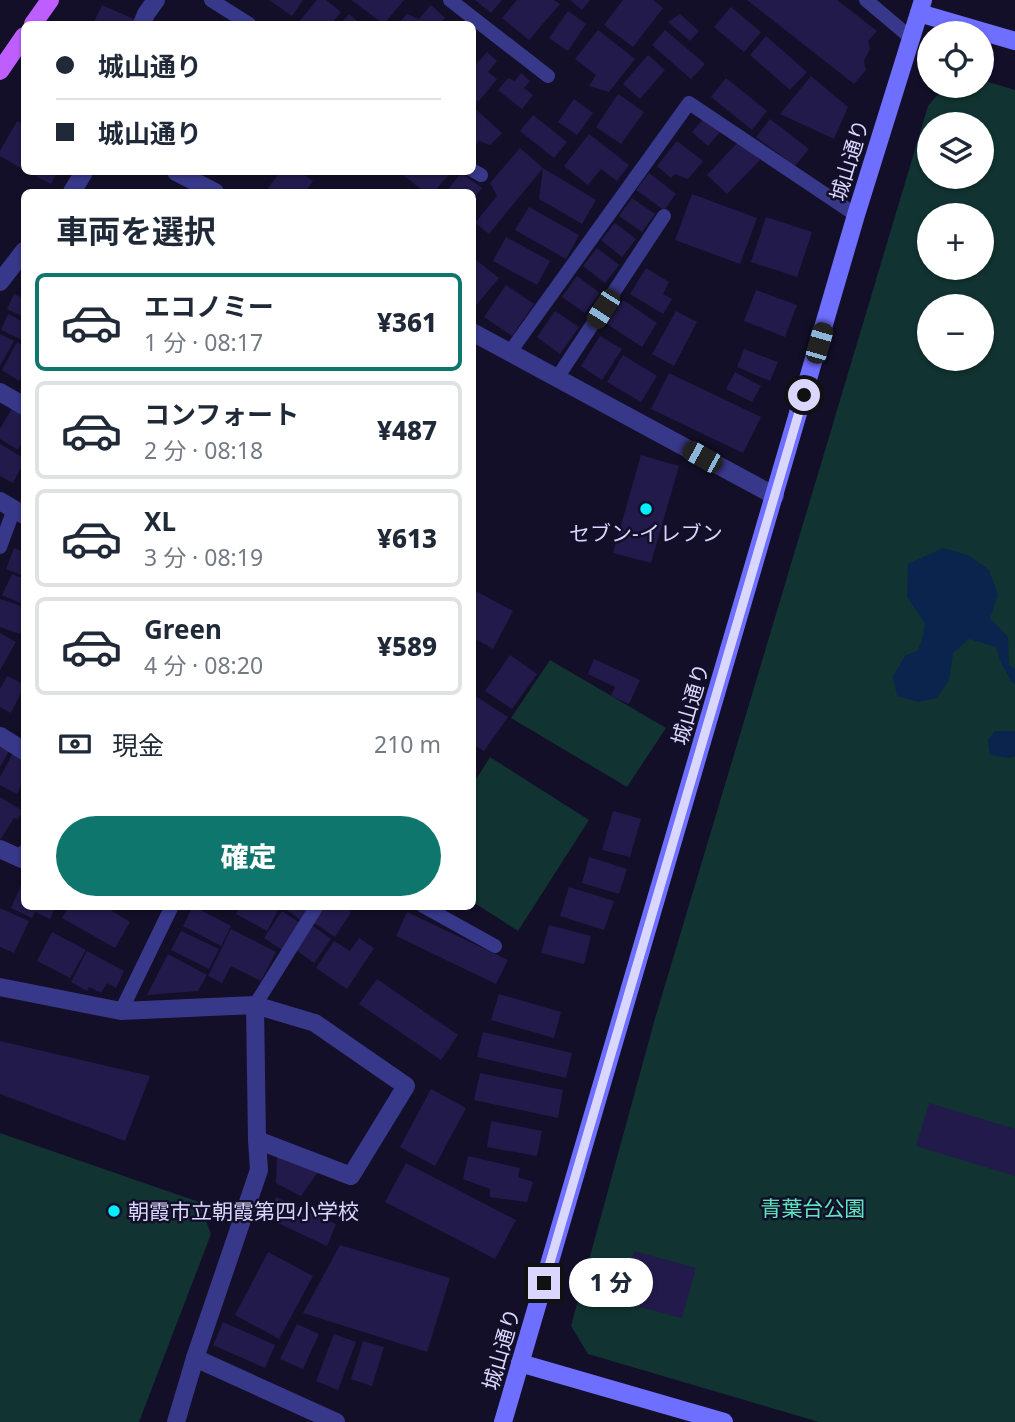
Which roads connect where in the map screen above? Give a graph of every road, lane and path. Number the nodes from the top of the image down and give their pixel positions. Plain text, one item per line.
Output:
1 (50, 0) edge
2 (156, 0) edge
3 (211, 0) edge
4 (450, 0) edge
5 (866, 0) edge
6 (921, 6) edge
7 (35, 21) edge
8 (143, 21) edge
9 (244, 21) edge
10 (911, 38) junction
11 (21, 40) edge
12 (1015, 41) edge
13 (0, 71) edge
14 (548, 76) dead end
15 (182, 175) edge
16 (209, 189) edge
17 (856, 215) junction
18 (664, 216) dead end
19 (21, 255) edge
20 (0, 282) edge
21 (476, 334) edge
22 (510, 352) junction
23 (557, 378) junction
24 (0, 392) edge
25 (21, 404) edge
26 (775, 496) junction
27 (13, 508) edge
28 (0, 547) edge
29 (0, 736) edge
30 (21, 749) edge
31 (0, 849) edge
32 (21, 859) edge
33 (170, 910) edge
34 (314, 910) edge
35 (429, 910) edge
36 (495, 946) dead end
37 (0, 987) edge
38 (255, 1005) junction
39 (121, 1011) junction
40 (257, 1140) junction
41 (195, 1357) junction
42 (520, 1363) junction
43 (176, 1422) edge
44 (336, 1422) edge
45 (503, 1422) edge
46 (724, 1422) edge

1 - 7 main road
2 - 8 street
3 - 9 lane
4 - 14 lane
5 - 10 lane
6 - 10 street, 城山通り
6 - 12 street
10 - 17 street, 城山通り
11 - 13 main road
15 - 16 street
17 - 22 lane
17 - 26 street, 城山通り
18 - 23 lane
19 - 20 street
21 - 22 street
22 - 23 street
23 - 26 street
24 - 25 street
26 - 42 street, 城山通り
27 - 28 lane
29 - 30 street
31 - 32 street
33 - 39 lane
34 - 38 lane
35 - 36 lane
37 - 39 street
38 - 39 street
38 - 40 street
38 - 40 street
40 - 41 street
41 - 43 street
41 - 44 street
42 - 45 street, 城山通り
42 - 46 street

